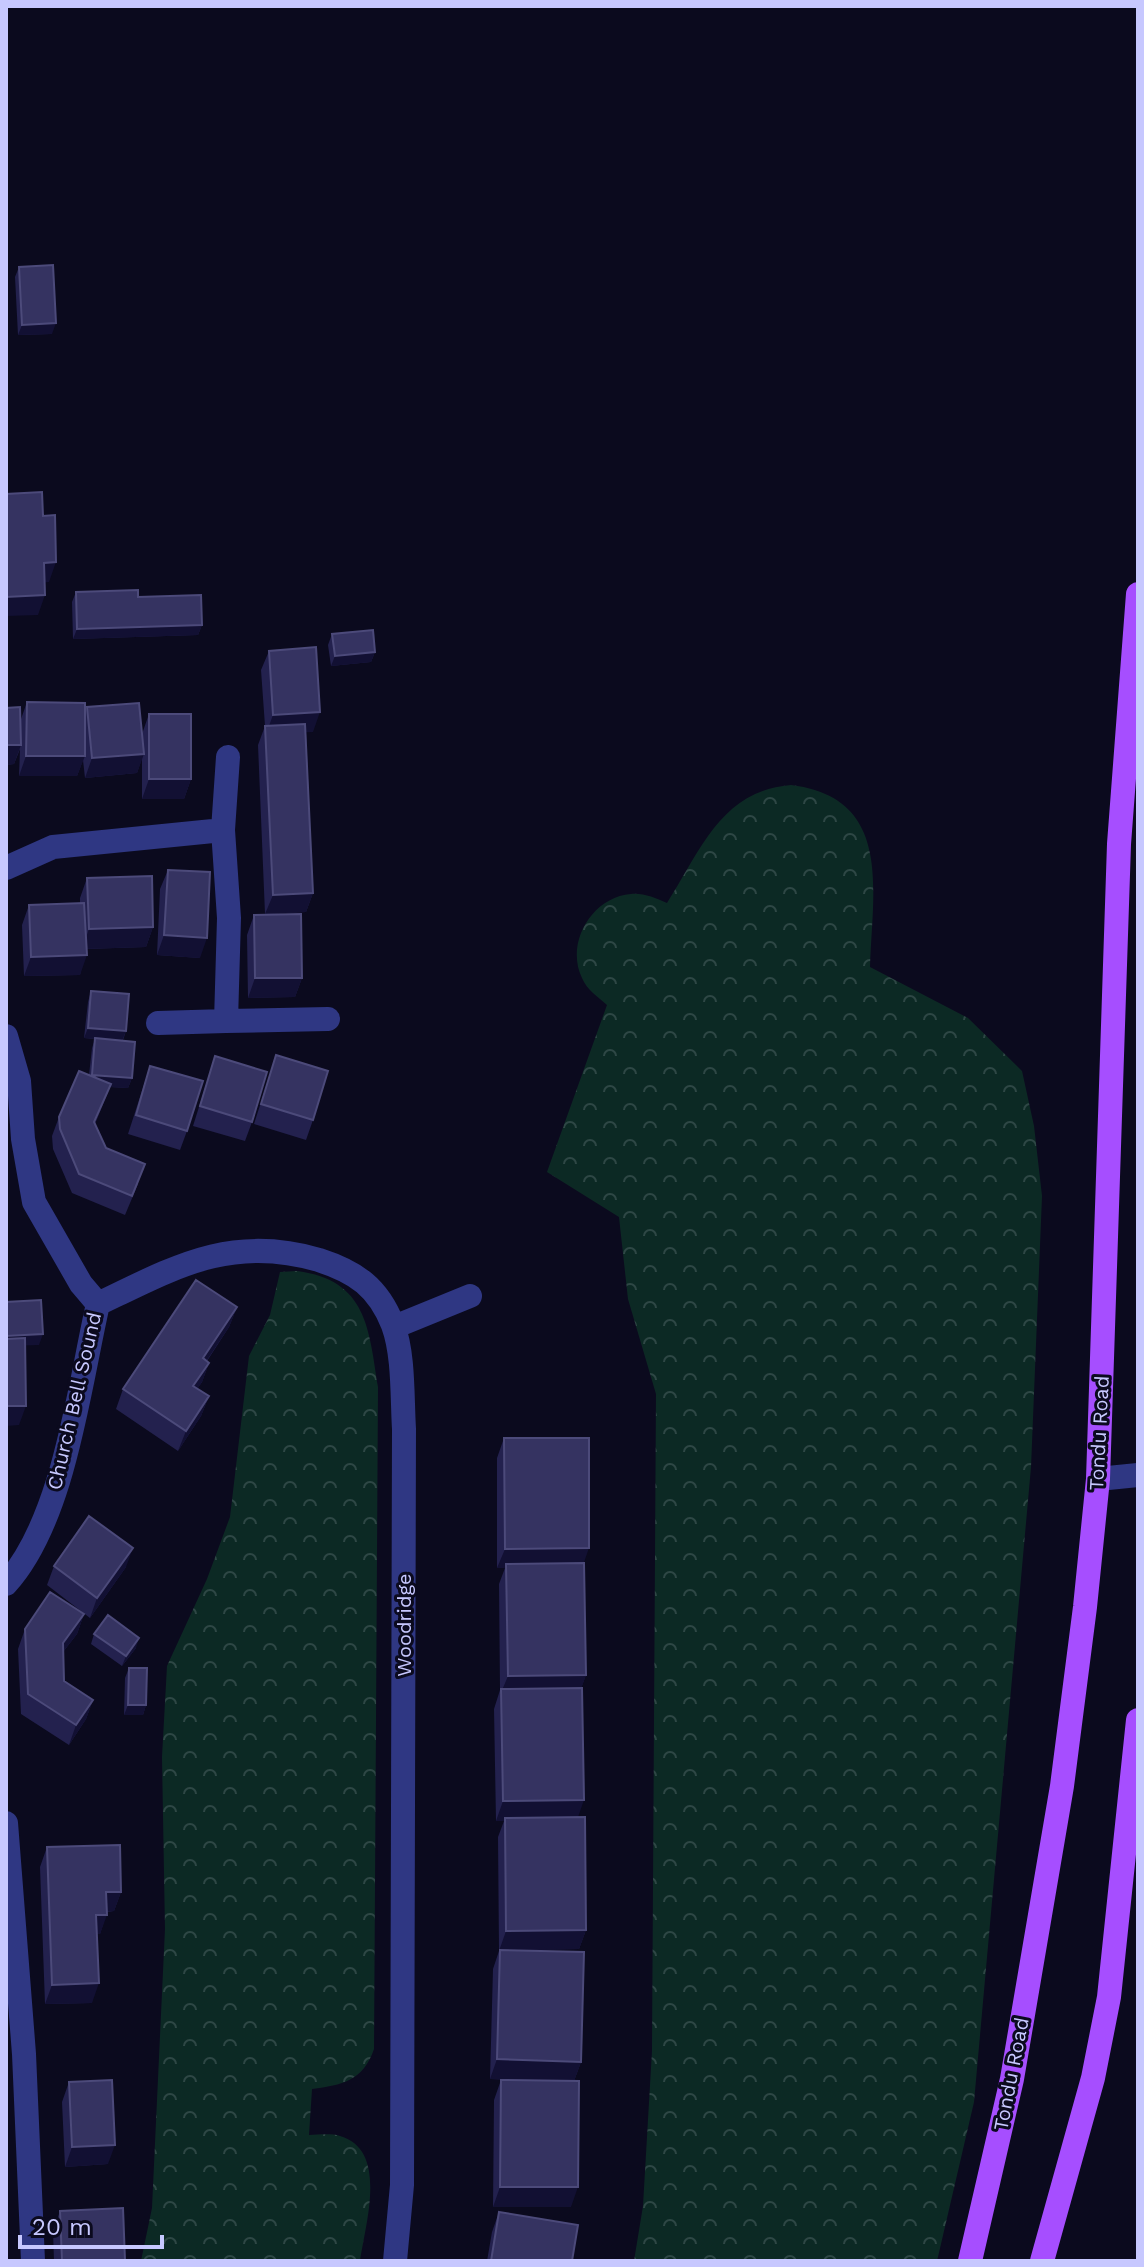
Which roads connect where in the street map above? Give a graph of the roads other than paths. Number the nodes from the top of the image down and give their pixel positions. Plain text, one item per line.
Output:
1 (1138, 594) edge
2 (228, 757) dead end
3 (223, 830) junction
4 (6, 868) edge
5 (328, 1019) dead end
6 (226, 1021) junction
7 (158, 1023) dead end
8 (6, 1036) edge
9 (470, 1296) dead end
10 (98, 1304) junction
11 (394, 1327) junction
12 (1138, 1475) edge
13 (1098, 1479) junction
14 (6, 1584) edge
15 (1138, 1720) edge
16 (6, 1823) edge
17 (33, 2261) edge
18 (395, 2261) edge
19 (970, 2261) edge
20 (1042, 2261) edge

1 - 13 main road, Tondu Road
2 - 3 street
3 - 4 street
3 - 6 street
5 - 6 street
6 - 7 street
8 - 10 street, Church Bell Sound
9 - 11 street
10 - 11 street, Woodridge
10 - 14 street, Church Bell Sound
11 - 18 street, Woodridge
12 - 13 street
13 - 19 main road, Tondu Road
15 - 20 main road
16 - 17 street

